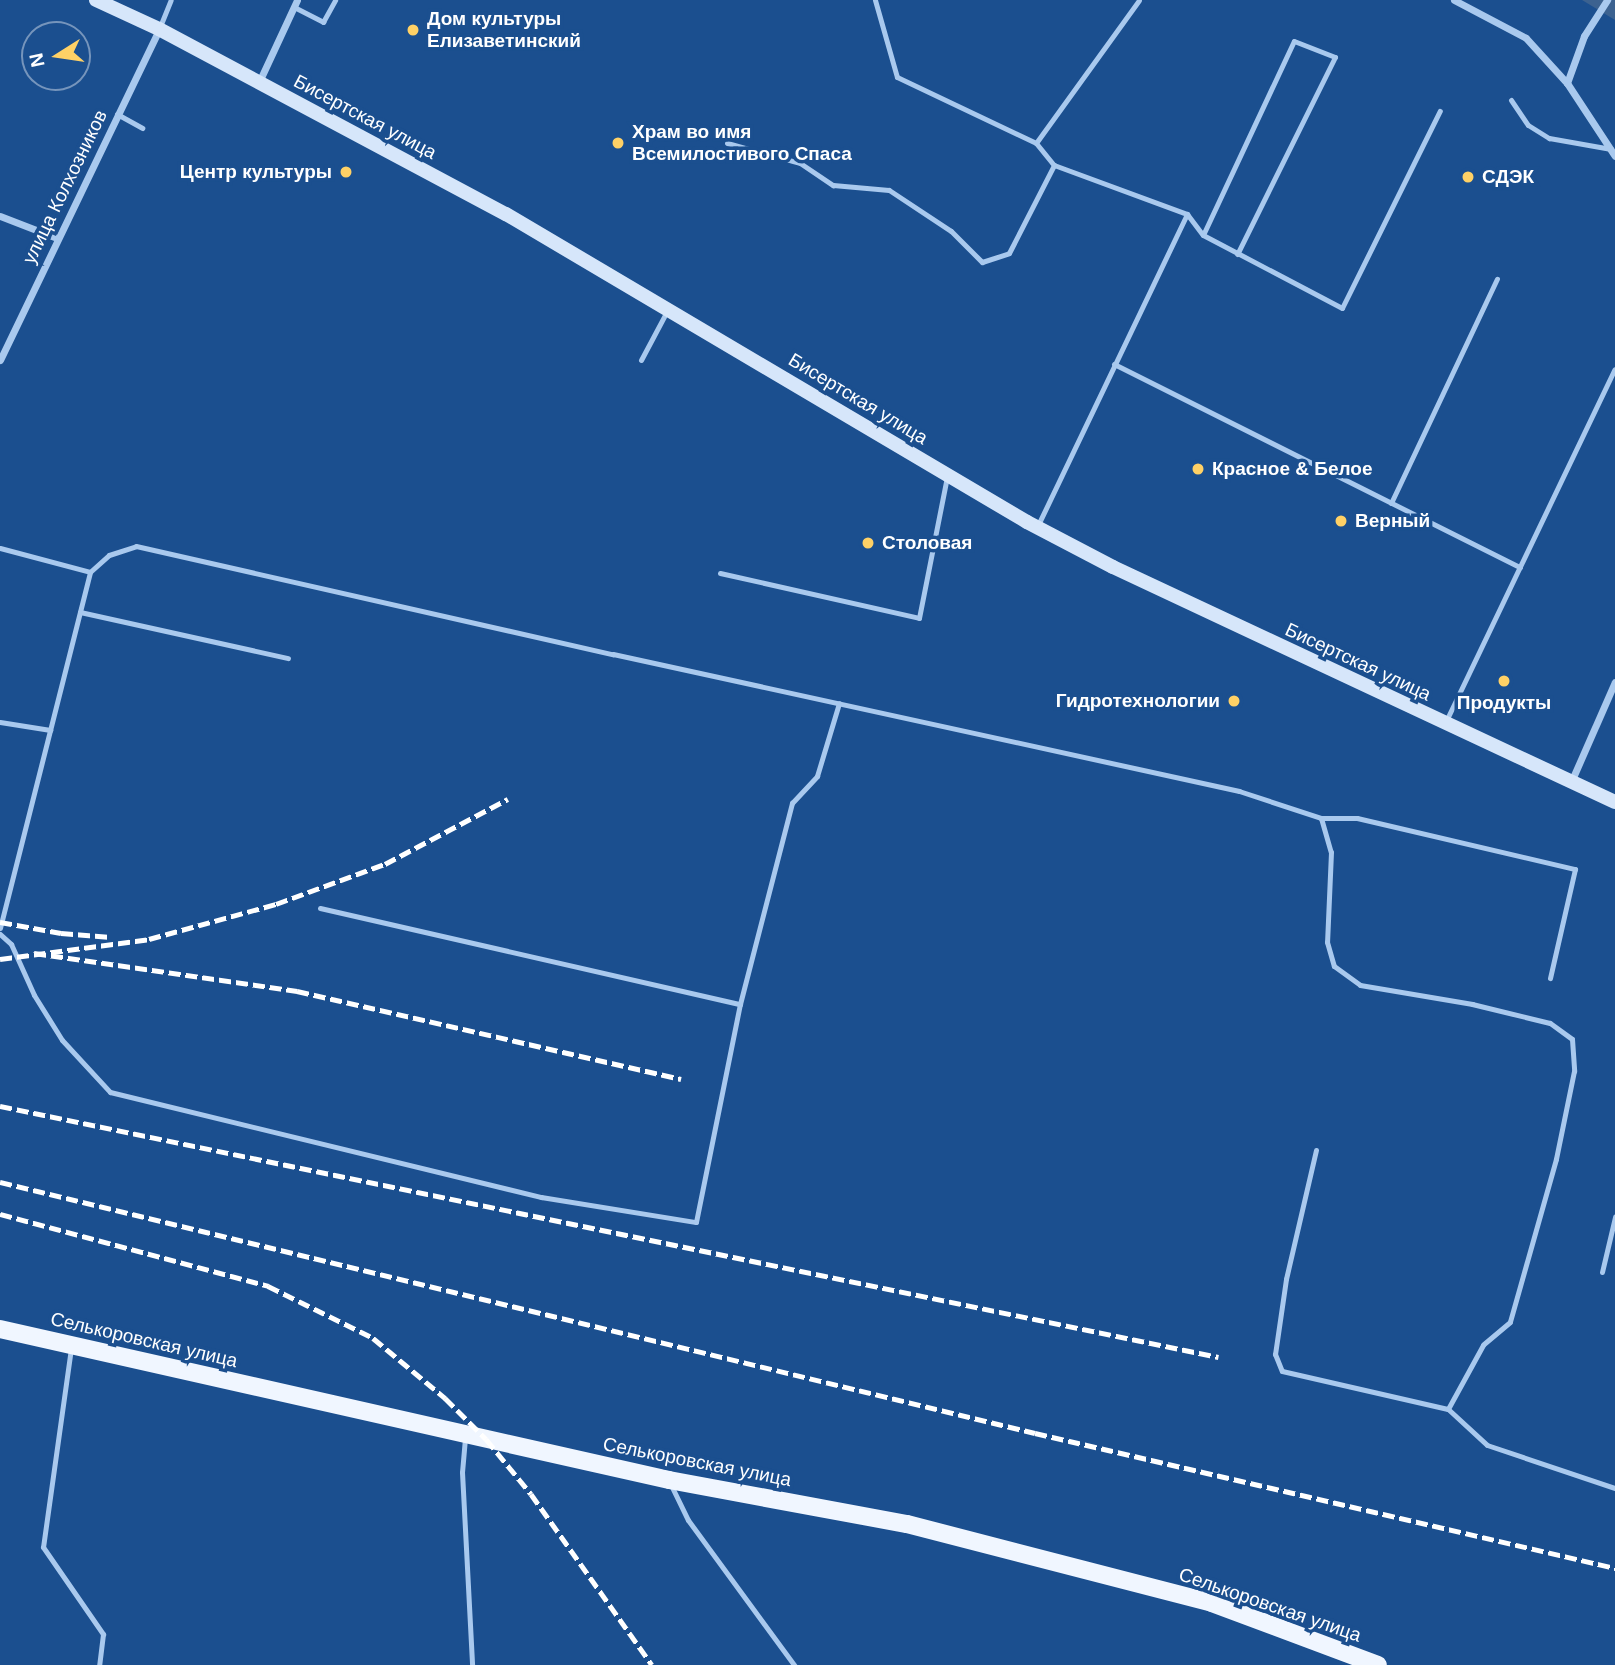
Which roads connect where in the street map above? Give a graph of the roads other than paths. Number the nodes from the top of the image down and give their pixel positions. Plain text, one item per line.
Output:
1 (96, 0) edge
2 (171, 0) edge
3 (335, 0) edge
4 (875, 0) edge
5 (1139, 0) edge
6 (1454, 0) edge
7 (1607, 0) edge
8 (295, 4) edge
9 (159, 29) junction
10 (258, 82) junction
11 (1567, 83) junction
12 (1511, 100) dead end
13 (1440, 111) dead end
14 (117, 114) junction
15 (142, 128) dead end
16 (727, 143) dead end
17 (1036, 143) junction
18 (1613, 153) edge
19 (1054, 165) junction
20 (1187, 214) junction
21 (0, 216) edge
22 (1203, 235) junction
23 (57, 238) junction
24 (1237, 254) junction
25 (1497, 279) dead end
26 (668, 309) junction
27 (0, 359) edge
28 (641, 359) dead end
29 (1114, 364) junction
30 (1615, 369) edge
31 (948, 474) junction
32 (1391, 503) junction
33 (1037, 527) junction
34 (0, 548) edge
35 (1520, 567) junction
36 (90, 572) junction
37 (720, 573) dead end
38 (80, 612) junction
39 (288, 658) dead end
40 (1615, 682) edge
41 (838, 703) junction
42 (0, 722) edge
43 (1445, 724) junction
44 (50, 730) junction
45 (1571, 782) junction
46 (1615, 802) edge
47 (1321, 818) junction
48 (320, 908) dead end
49 (0, 928) edge
50 (0, 934) edge
51 (1550, 978) dead end
52 (740, 1004) junction
53 (1316, 1150) dead end
54 (1615, 1217) edge
55 (1602, 1272) dead end
56 (0, 1329) edge
57 (71, 1345) junction
58 (1448, 1409) junction
59 (465, 1435) junction
60 (669, 1480) junction
61 (1615, 1488) edge
62 (99, 1665) edge
63 (471, 1665) edge
64 (794, 1665) edge
65 (1378, 1665) edge

1 - 9 main road, Бисертская улица
2 - 9 lane
3 - 8 lane
4 - 17 lane
5 - 17 lane
6 - 11 street
7 - 11 street
8 - 10 street
9 - 10 main road, Бисертская улица
9 - 14 street, улица Колхозников
10 - 26 main road, Бисертская улица
11 - 18 street
12 - 18 lane
13 - 24 lane
14 - 15 lane
14 - 23 street, улица Колхозников
16 - 19 lane
17 - 19 lane
19 - 20 lane
20 - 22 lane
20 - 29 lane
21 - 23 street
22 - 24 lane
22 - 24 lane
23 - 27 street, улица Колхозников
25 - 32 lane
26 - 28 lane
26 - 31 main road, Бисертская улица
29 - 32 lane
29 - 33 lane
30 - 35 lane
31 - 33 main road, Бисертская улица
31 - 37 lane
32 - 35 lane
33 - 43 main road, Бисертская улица
34 - 36 lane
35 - 43 lane
36 - 38 lane
36 - 41 lane
38 - 39 lane
38 - 44 lane
40 - 45 street
41 - 47 lane
41 - 52 lane
42 - 44 lane
43 - 45 main road, Бисертская улица
44 - 49 lane
45 - 46 main road, Бисертская улица
47 - 51 lane
47 - 58 lane
48 - 52 lane
50 - 52 lane
53 - 58 lane
54 - 55 lane
56 - 57 main road, Селькоровская улица
57 - 59 main road, Селькоровская улица
57 - 62 lane
58 - 61 lane
59 - 60 main road, Селькоровская улица
59 - 63 lane
60 - 64 lane
60 - 65 main road, Селькоровская улица

